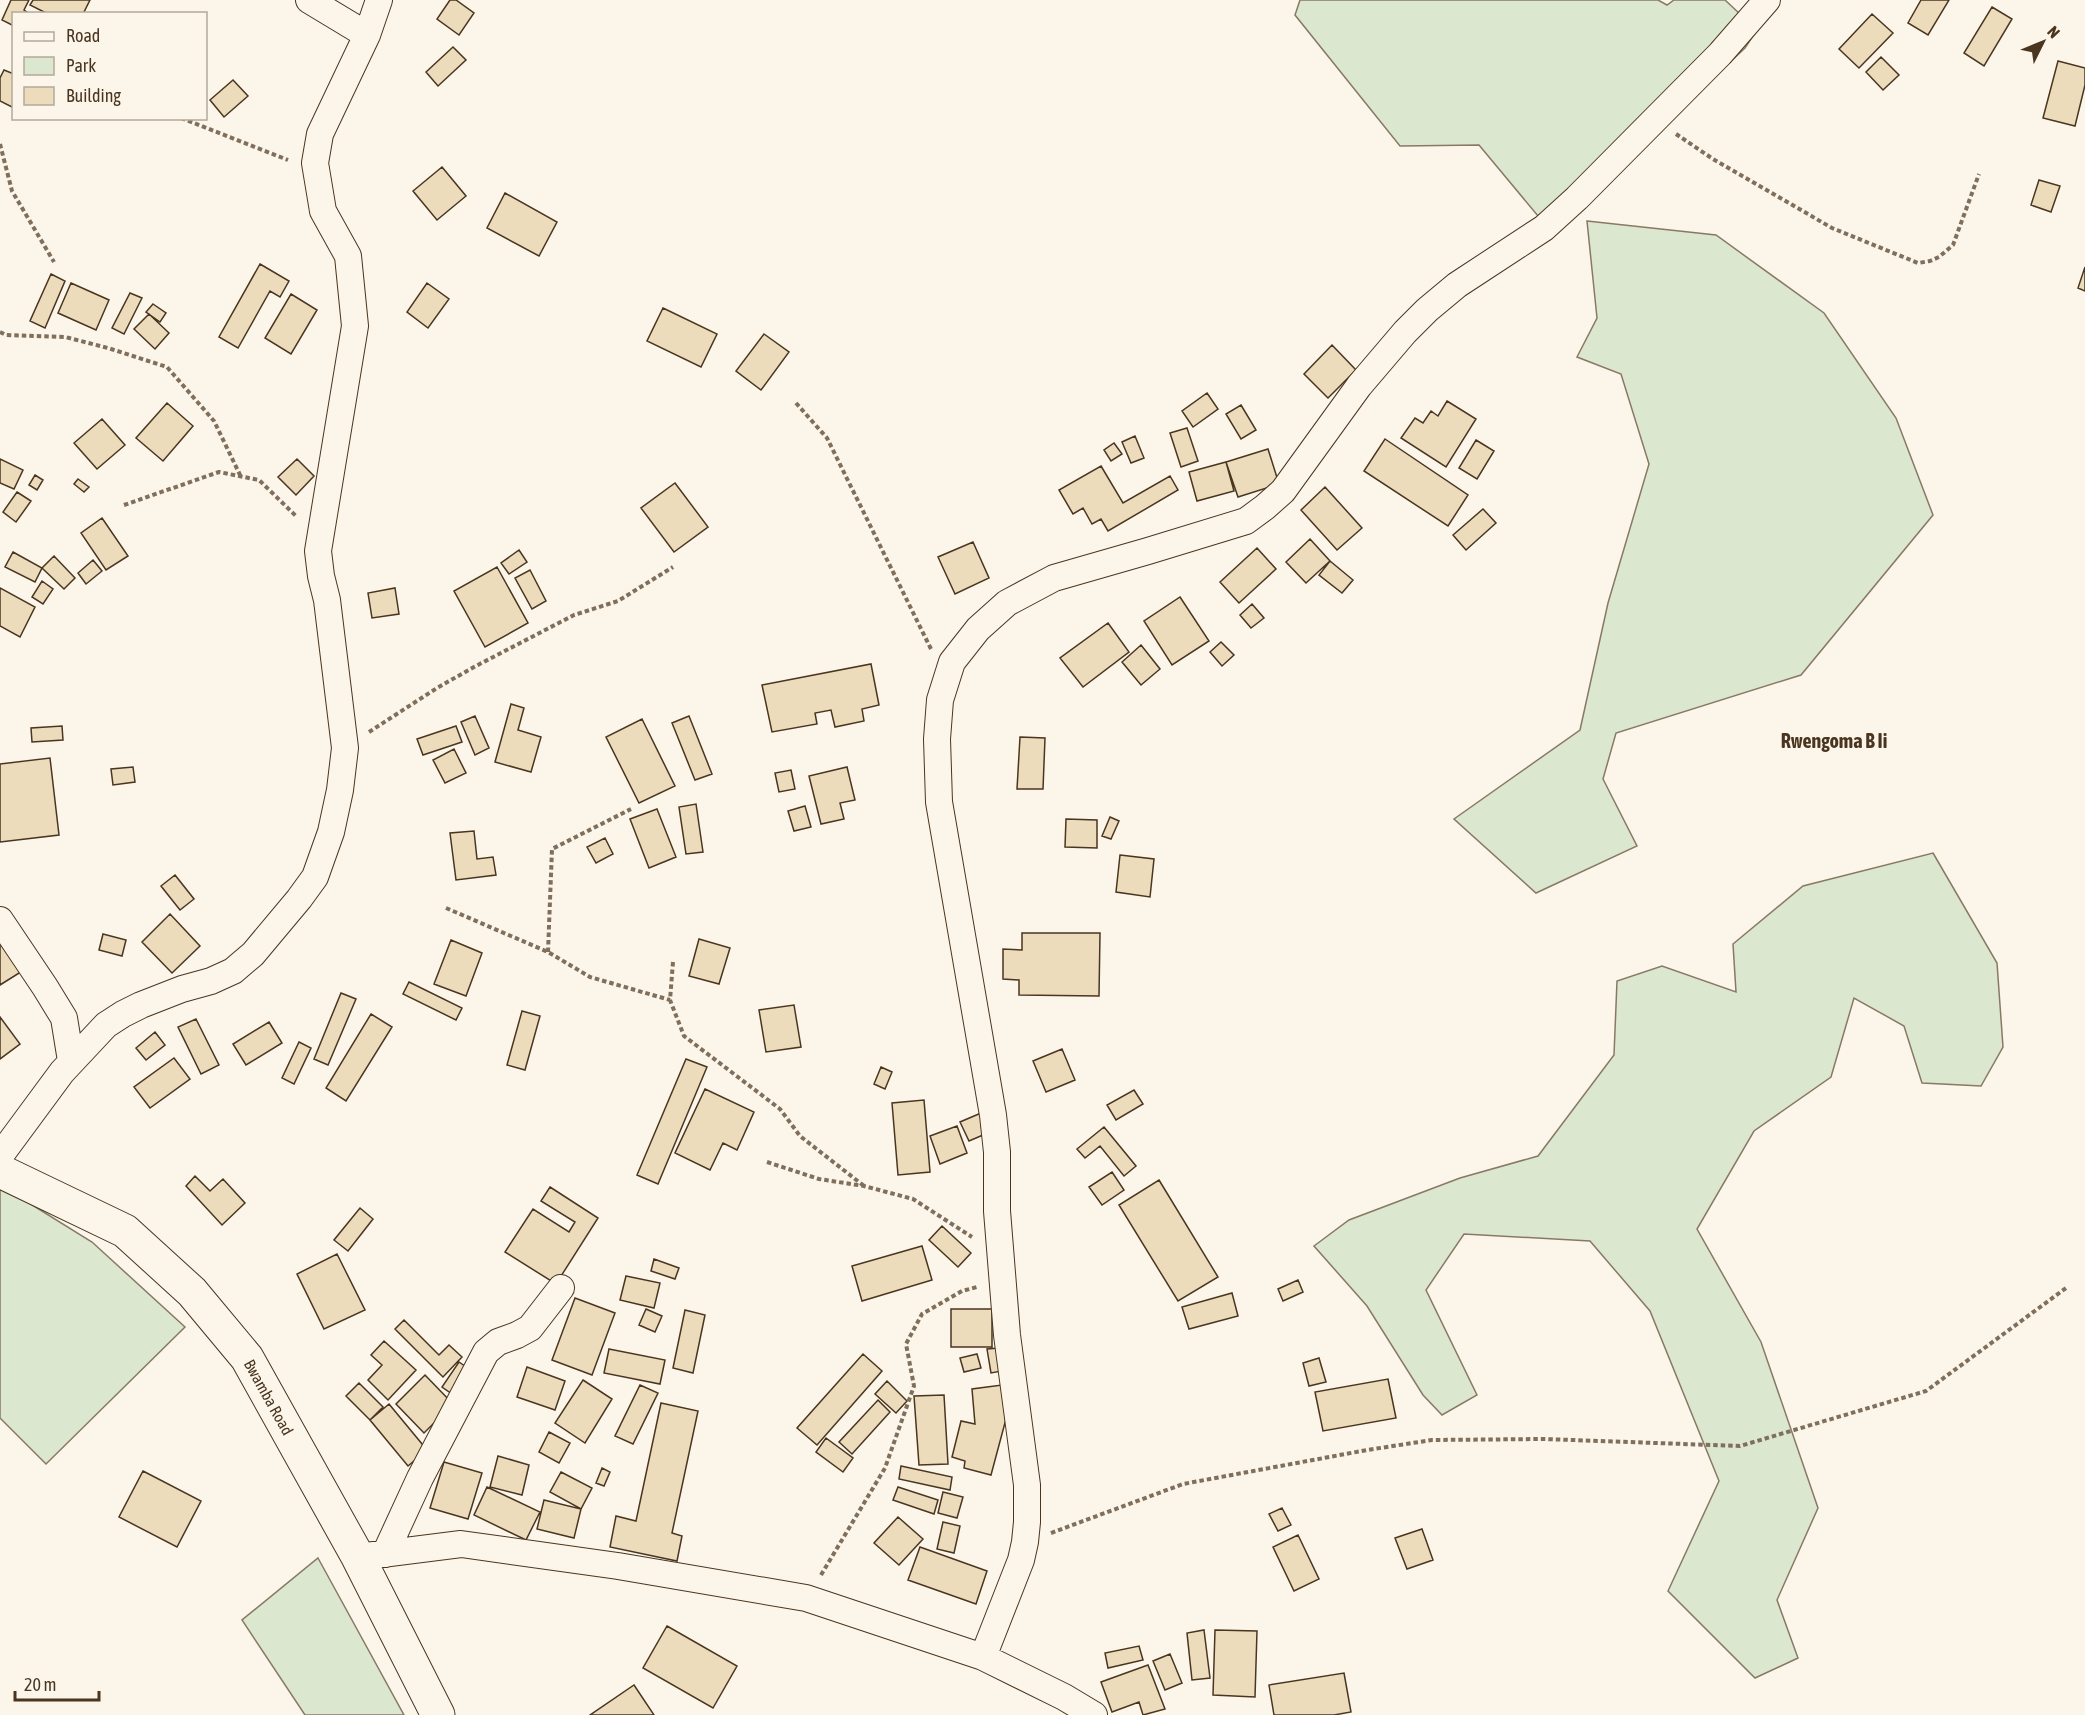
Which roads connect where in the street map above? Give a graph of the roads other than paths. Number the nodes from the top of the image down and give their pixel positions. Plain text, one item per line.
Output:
1 (309, 0) edge
2 (380, 0) edge
3 (1767, 0) edge
4 (367, 35) junction
5 (0, 920) edge
6 (71, 1062) junction
7 (0, 1156) edge
8 (0, 1171) edge
9 (561, 1288) dead end
10 (371, 1556) junction
11 (983, 1656) junction
12 (438, 1715) edge
13 (1094, 1715) edge

1 - 4 street
2 - 4 street
3 - 11 street
4 - 6 street
5 - 6 street
6 - 7 street
8 - 10 main road, Bwamba Road
9 - 10 street
10 - 11 street
10 - 12 main road, Bwamba Road
11 - 13 street

